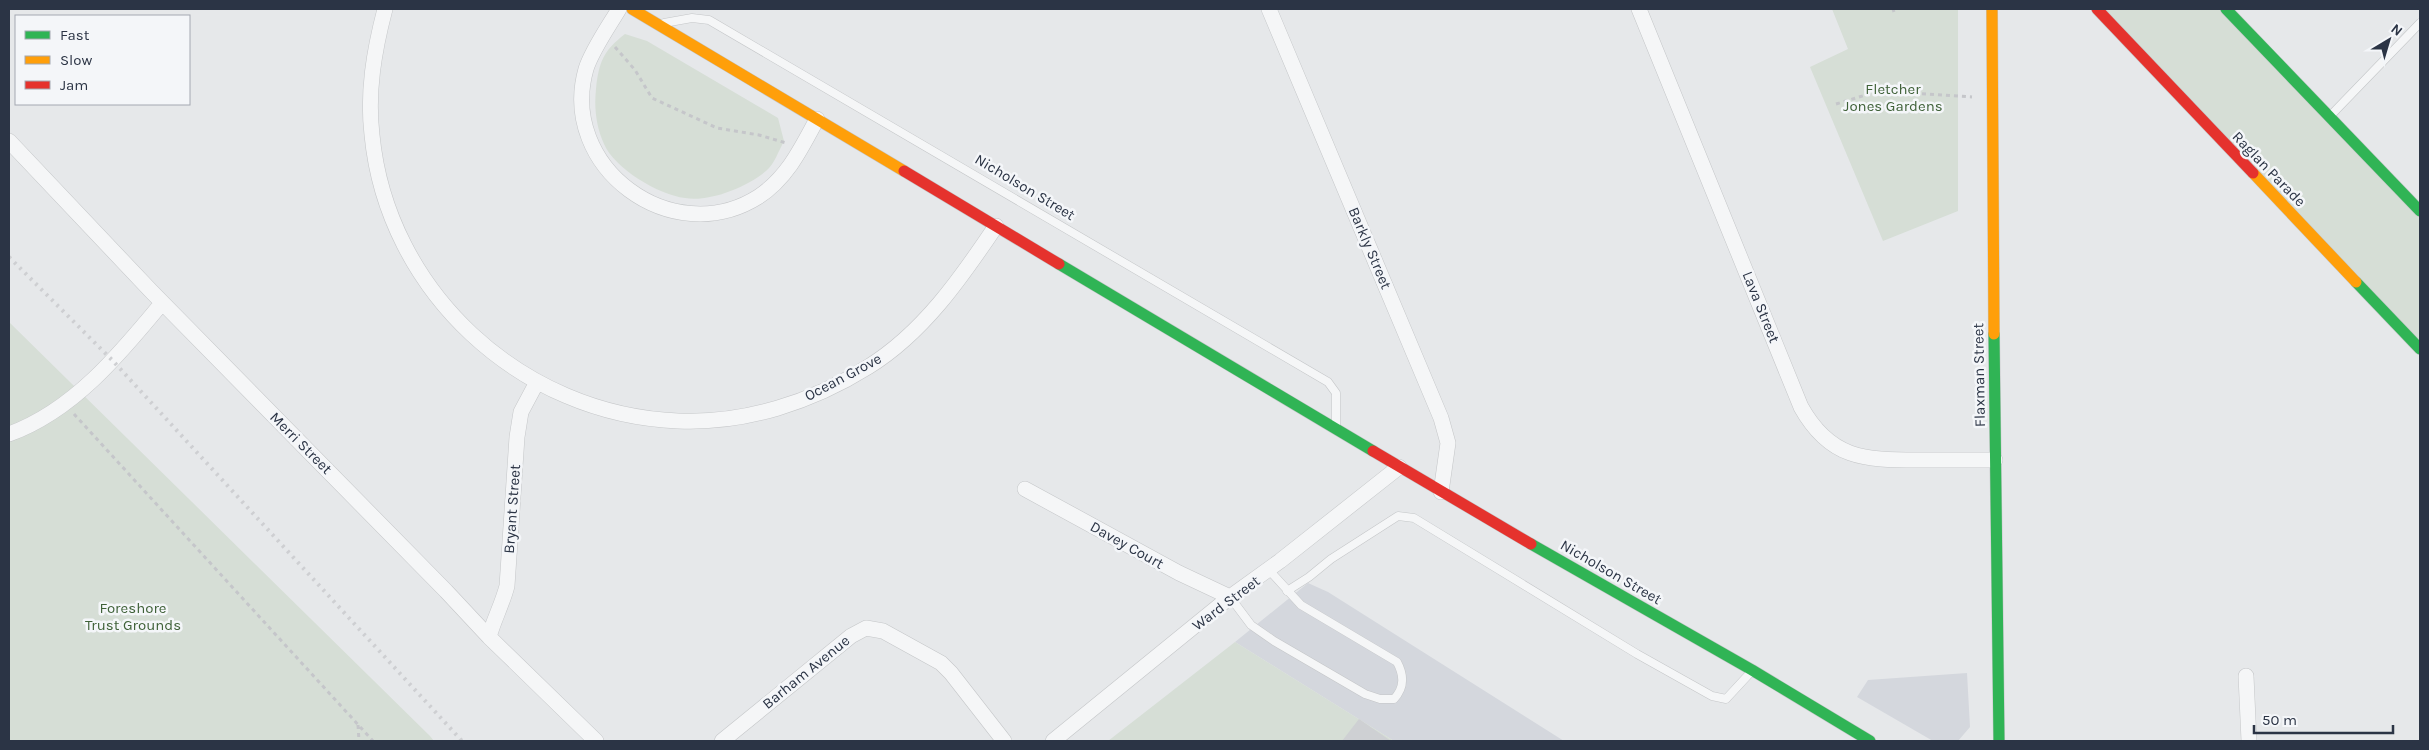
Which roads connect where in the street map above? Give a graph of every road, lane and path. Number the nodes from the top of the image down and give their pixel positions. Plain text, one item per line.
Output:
1 (385, 9) edge
2 (619, 9) edge
3 (632, 9) edge
4 (1269, 9) edge
5 (1639, 9) edge
6 (1992, 9) edge
7 (2097, 9) edge
8 (2226, 9) edge
9 (2420, 23) edge
10 (657, 24) junction
11 (612, 44) dead end
12 (1990, 98) junction
13 (1836, 104) dead end
14 (2330, 116) junction
15 (817, 119) junction
16 (9, 142) edge
17 (799, 153) junction
18 (2420, 211) edge
19 (996, 226) junction
20 (162, 303) junction
21 (2420, 349) edge
22 (537, 382) junction
23 (64, 402) junction
24 (1336, 429) junction
25 (9, 434) edge
26 (1994, 460) junction
27 (1399, 467) junction
28 (1025, 489) dead end
29 (1442, 492) junction
30 (1269, 570) junction
31 (1288, 591) junction
32 (1230, 597) junction
33 (489, 637) junction
34 (1752, 670) junction
35 (2246, 676) dead end
36 (358, 724) junction
37 (359, 741) edge
38 (373, 741) edge
39 (596, 741) edge
40 (722, 741) edge
41 (1004, 741) edge
42 (1053, 741) edge
43 (1870, 741) edge
44 (1999, 741) edge
45 (2249, 741) edge

1 - 22 street, Ocean Grove
2 - 17 street
3 - 10 main road, Nicholson Street
4 - 29 street, Barkly Street
5 - 26 street, Lava Street
6 - 12 main road, Flaxman Street
7 - 21 main road, Raglan Parade
8 - 14 main road
9 - 14 lane
10 - 15 main road, Nicholson Street
10 - 24 lane, Nicholson Street
11 - 17 path
12 - 13 path
12 - 26 main road, Flaxman Street
14 - 18 main road
15 - 17 street
15 - 19 main road, Nicholson Street
16 - 20 street, Merri Street
19 - 22 street, Ocean Grove
19 - 24 main road, Nicholson Street
20 - 23 street
20 - 33 street, Merri Street
22 - 33 street, Bryant Street
23 - 25 street
23 - 36 path
24 - 27 main road, Nicholson Street
26 - 44 main road, Flaxman Street
27 - 29 main road, Nicholson Street
27 - 30 street, Ward Street
28 - 32 street, Davey Court
29 - 34 main road, Nicholson Street
30 - 31 lane
30 - 32 street, Ward Street
31 - 32 lane
31 - 34 lane
32 - 42 street, Ward Street
33 - 39 street, Merri Street
34 - 43 main road, Nicholson Street
35 - 45 street
36 - 37 path
36 - 38 path
40 - 41 street, Barham Avenue

